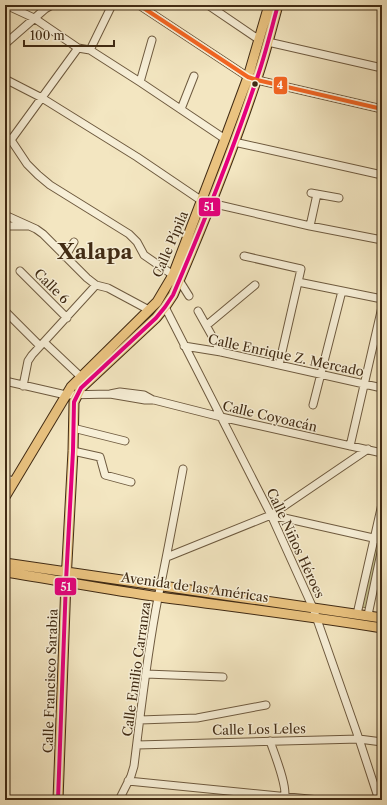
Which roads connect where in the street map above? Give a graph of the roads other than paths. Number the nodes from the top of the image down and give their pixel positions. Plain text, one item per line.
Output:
1 (6, 5) edge
2 (52, 5) edge
3 (112, 5) edge
4 (139, 5) edge
5 (208, 5) edge
6 (269, 5) edge
7 (278, 5) edge
8 (34, 18) junction
9 (258, 39) junction
10 (152, 40) dead end
11 (268, 42) junction
12 (5, 44) edge
13 (78, 48) junction
14 (90, 50) junction
15 (382, 68) edge
16 (194, 76) dead end
17 (248, 76) junction
18 (5, 79) edge
19 (256, 80) junction
20 (140, 82) junction
21 (42, 98) junction
22 (181, 109) junction
23 (382, 109) edge
24 (5, 135) edge
25 (11, 140) junction
26 (230, 141) junction
27 (382, 176) edge
28 (339, 198) dead end
29 (206, 202) junction
30 (5, 216) edge
31 (5, 226) edge
32 (29, 226) junction
33 (310, 226) junction
34 (382, 240) edge
35 (74, 242) dead end
36 (244, 256) dead end
37 (65, 257) junction
38 (20, 271) dead end
39 (176, 277) junction
40 (299, 279) junction
41 (255, 285) dead end
42 (96, 286) junction
43 (342, 291) junction
44 (189, 296) dead end
45 (382, 299) edge
46 (165, 307) junction
47 (382, 307) edge
48 (149, 310) junction
49 (198, 311) dead end
50 (5, 312) edge
51 (67, 318) junction
52 (207, 325) junction
53 (42, 344) junction
54 (184, 346) junction
55 (221, 352) junction
56 (278, 365) junction
57 (321, 374) junction
58 (80, 377) junction
59 (5, 382) edge
60 (364, 384) junction
61 (23, 386) junction
62 (382, 388) edge
63 (66, 395) junction
64 (77, 395) junction
65 (313, 405) dead end
66 (221, 417) junction
67 (73, 428) junction
68 (125, 441) dead end
69 (350, 446) junction
70 (368, 449) junction
71 (73, 451) junction
72 (382, 453) edge
73 (183, 469) dead end
74 (9, 480) edge
75 (131, 482) dead end
76 (5, 497) edge
77 (382, 504) edge
78 (272, 515) junction
79 (374, 538) junction
80 (382, 540) edge
81 (382, 548) edge
82 (167, 557) junction
83 (5, 564) edge
84 (5, 572) edge
85 (67, 577) junction
86 (162, 587) junction
87 (158, 597) junction
88 (315, 613) junction
89 (357, 614) junction
90 (368, 616) junction
91 (382, 618) edge
92 (382, 628) edge
93 (146, 674) junction
94 (223, 676) dead end
95 (266, 705) dead end
96 (140, 720) junction
97 (359, 739) junction
98 (270, 741) junction
99 (382, 742) edge
100 (137, 745) junction
101 (128, 782) junction
102 (284, 798) edge
103 (58, 800) edge
104 (119, 800) edge
105 (319, 800) edge
106 (379, 800) edge

1 - 8 street
2 - 8 street
3 - 14 street
4 - 17 street
5 - 9 street
6 - 9 main road, Calle Pípila
7 - 11 main road, Calle Pípila
8 - 12 street
8 - 13 street
9 - 17 main road, Calle Pípila
10 - 20 street
11 - 15 street
11 - 19 main road, Calle Pípila
13 - 14 street
13 - 21 street
14 - 20 street
16 - 22 street
17 - 19 street
17 - 26 main road, Calle Pípila
18 - 21 street
19 - 23 street
19 - 26 main road, Calle Pípila
20 - 22 street
21 - 25 street
21 - 29 street
22 - 26 street
24 - 25 street
25 - 39 street
26 - 27 street
26 - 29 main road, Calle Pípila
28 - 33 street
29 - 33 street
29 - 39 main road, Calle Pípila
30 - 32 street
31 - 32 street
32 - 37 street
33 - 34 street
35 - 37 street
36 - 40 street
37 - 42 street
38 - 51 street, Calle 6
39 - 44 street
39 - 46 main road, Calle Pípila
39 - 48 main road, Calle Pípila
40 - 43 street
40 - 56 street
41 - 52 street
42 - 48 street
42 - 51 street
43 - 45 street
43 - 57 street
46 - 54 street, Calle Niños Héroes
46 - 64 main road, Calle Pípila
47 - 60 street
48 - 58 main road, Calle Pípila
49 - 52 street
50 - 53 street
51 - 53 street
52 - 55 street
53 - 58 street
53 - 61 street
54 - 55 street, Calle Enrique Z. Mercado
54 - 66 street, Calle Niños Héroes
55 - 56 street, Calle Enrique Z. Mercado
56 - 57 street, Calle Enrique Z. Mercado
57 - 60 street, Calle Enrique Z. Mercado
57 - 65 street
58 - 63 main road, Calle Pípila
59 - 61 street, Calle Coyoacán
60 - 62 street, Calle Enrique Z. Mercado
60 - 69 street
61 - 63 street, Calle Coyoacán
63 - 64 street, Calle Coyoacán
63 - 74 main road, Calle Pípila
64 - 66 street, Calle Coyoacán
64 - 67 main road, Calle Francisco Sarabia
66 - 69 street, Calle Coyoacán
66 - 78 street, Calle Niños Héroes
67 - 68 street
67 - 71 main road, Calle Francisco Sarabia
69 - 70 street, Calle Coyoacán
70 - 72 street, Calle Coyoacán
70 - 78 street
71 - 75 street
71 - 85 main road, Calle Francisco Sarabia
73 - 82 street, Calle Emilio Carranza
74 - 76 main road, Calle Pípila
77 - 79 street
78 - 79 street
78 - 82 street
78 - 88 street, Calle Niños Héroes
79 - 80 street
79 - 89 street
81 - 90 street
82 - 86 street, Calle Emilio Carranza
83 - 85 main road, Avenida de las Américas
84 - 85 main road, Avenida de las Américas
85 - 86 main road, Avenida de las Américas
85 - 87 main road, Avenida de las Américas
85 - 103 main road, Calle Francisco Sarabia
86 - 87 street, Calle Emilio Carranza
86 - 88 main road, Avenida de las Américas
87 - 88 main road, Avenida de las Américas
87 - 93 street, Calle Emilio Carranza
88 - 89 main road, Avenida de las Américas
88 - 92 main road, Avenida de las Américas
88 - 97 street, Calle Niños Héroes
89 - 90 main road, Avenida de las Américas
90 - 91 main road, Avenida de las Américas
93 - 94 street
93 - 96 street, Calle Emilio Carranza
95 - 96 street
96 - 100 street, Calle Emilio Carranza
97 - 98 street, Calle Los Leles
97 - 99 street, Calle Los Leles
97 - 106 street, Calle Niños Héroes
98 - 100 street, Calle Los Leles
98 - 102 street
100 - 101 street, Calle Emilio Carranza
101 - 102 street
101 - 104 street, Calle Emilio Carranza
102 - 105 street

